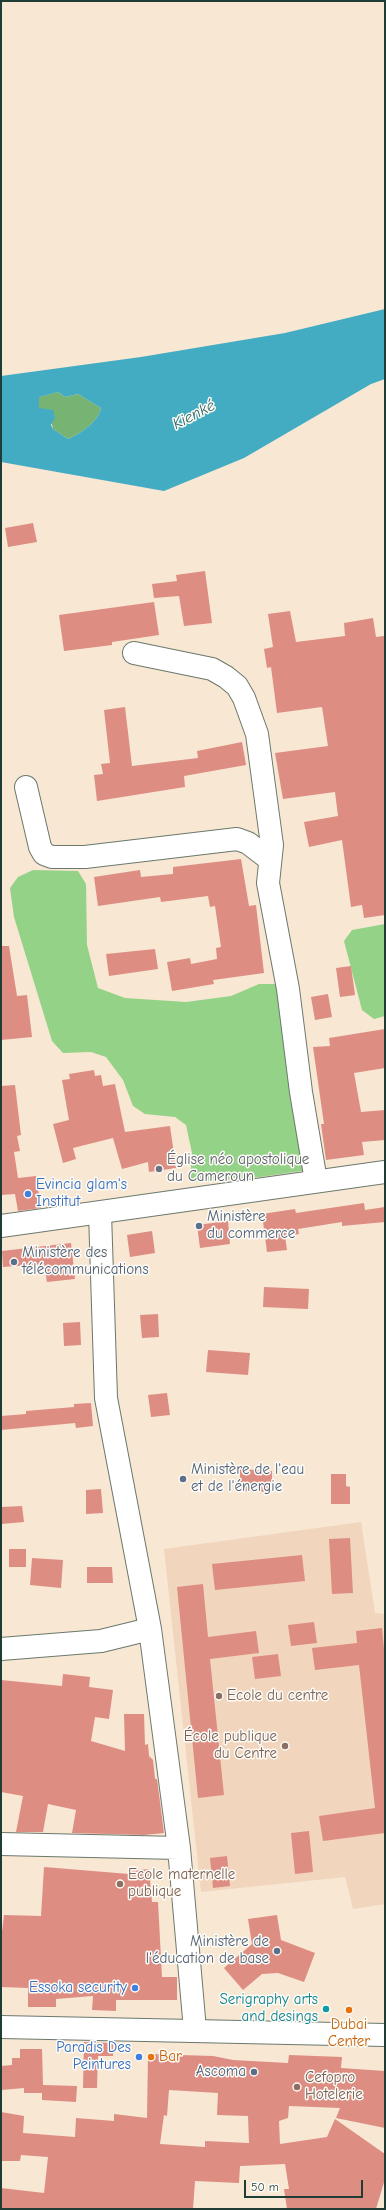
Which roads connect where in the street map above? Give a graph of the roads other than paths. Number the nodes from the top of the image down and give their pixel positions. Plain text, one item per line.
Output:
1 (134, 653) dead end
2 (26, 787) dead end
3 (269, 858) junction
4 (385, 1172) edge
5 (316, 1181) junction
6 (100, 1213) junction
7 (1, 1226) edge
8 (150, 1629) junction
9 (1, 1649) edge
10 (1, 1844) edge
11 (180, 1848) junction
12 (1, 2027) edge
13 (195, 2030) junction
14 (385, 2035) edge

1 - 3 street
2 - 3 street
3 - 5 street
4 - 5 street
5 - 6 street
6 - 7 street
6 - 8 street
8 - 9 street
8 - 11 street
10 - 11 street
11 - 13 street
12 - 13 street
13 - 14 street

